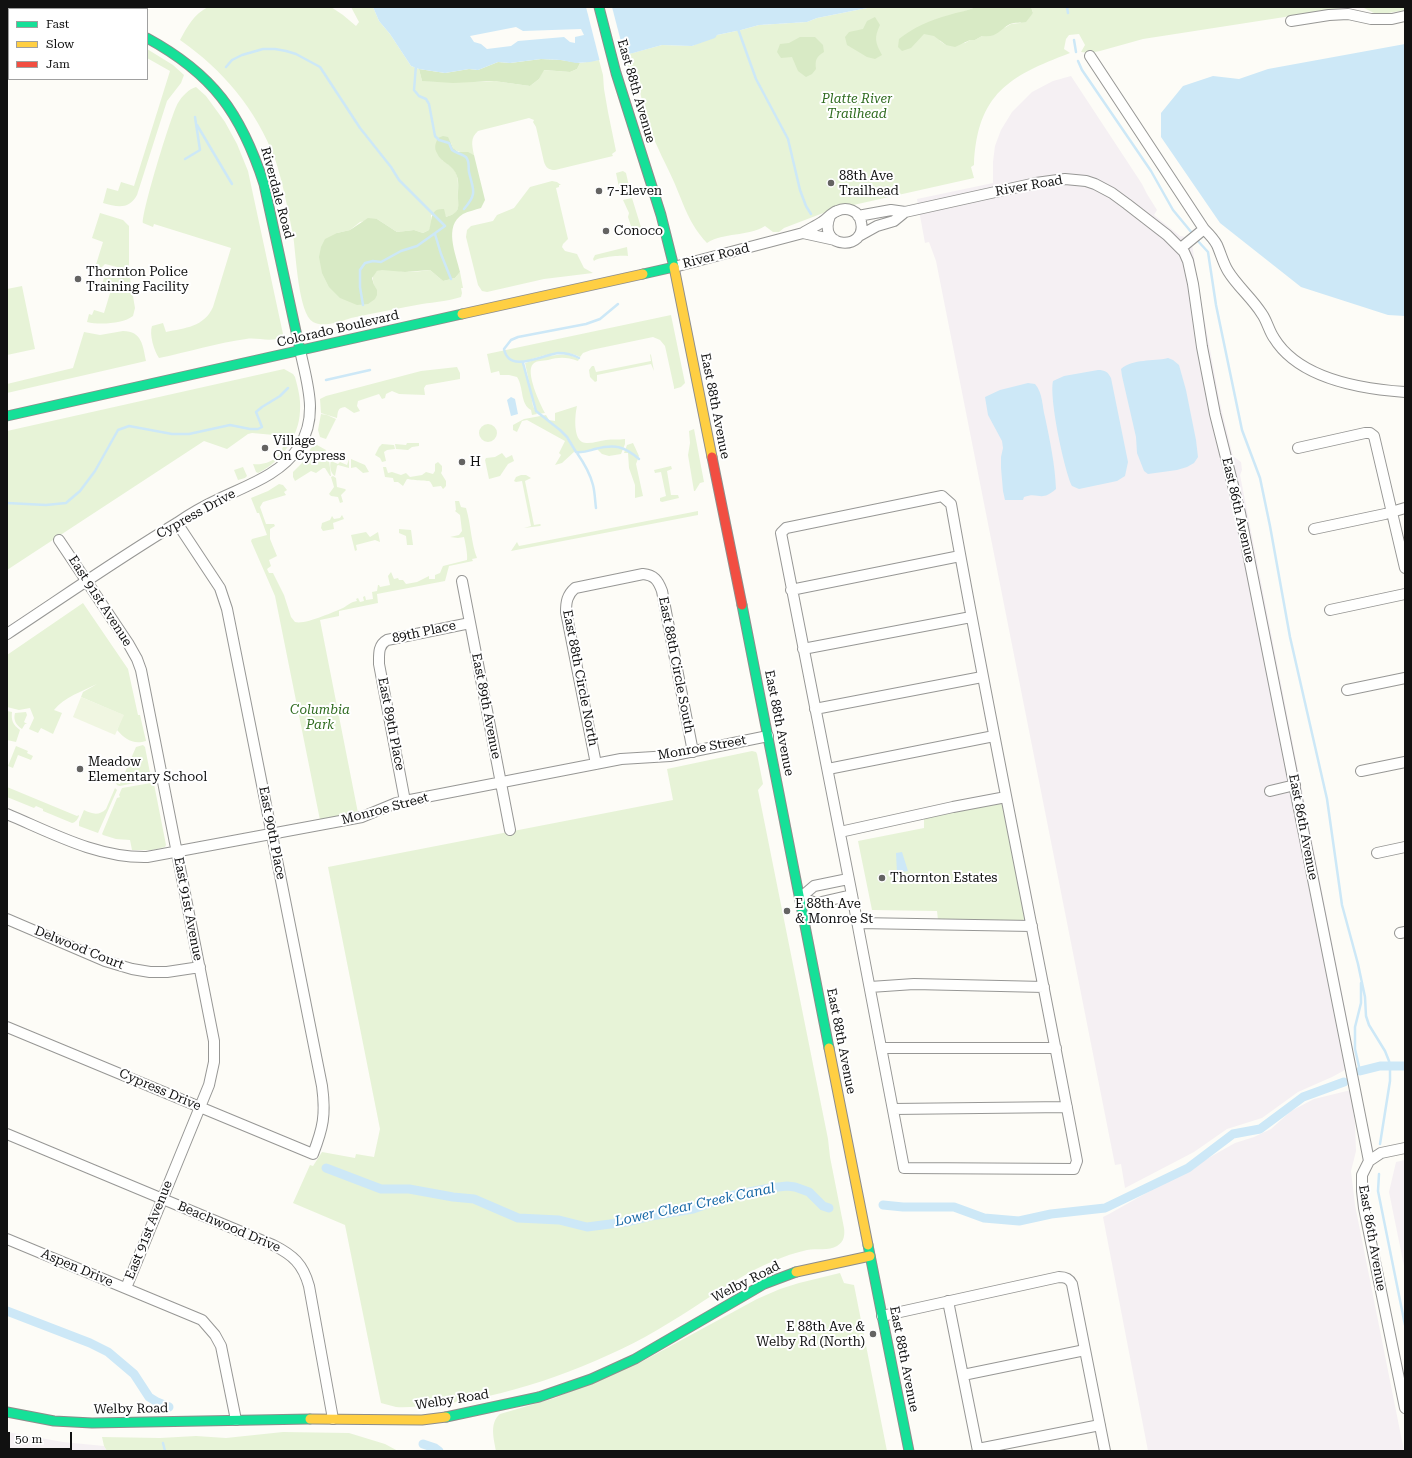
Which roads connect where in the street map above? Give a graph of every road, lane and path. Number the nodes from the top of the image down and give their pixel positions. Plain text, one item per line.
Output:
1 (599, 7) edge
2 (1405, 16) edge
3 (1291, 21) dead end
4 (148, 39) edge
5 (1090, 56) dead end
6 (906, 212) junction
7 (830, 216) junction
8 (858, 216) junction
9 (1201, 231) junction
10 (803, 233) junction
11 (859, 236) junction
12 (835, 240) junction
13 (1184, 245) junction
14 (674, 267) junction
15 (300, 350) junction
16 (1405, 392) edge
17 (7, 416) edge
18 (1298, 448) dead end
19 (1405, 508) edge
20 (1392, 513) junction
21 (177, 522) junction
22 (1314, 529) dead end
23 (59, 540) dead end
24 (960, 556) junction
25 (1405, 568) edge
26 (656, 579) joint
27 (462, 581) dead end
28 (87, 582) junction
29 (791, 590) junction
30 (1405, 594) edge
31 (1330, 610) dead end
32 (971, 617) junction
33 (470, 623) junction
34 (7, 634) edge
35 (381, 647) joint
36 (803, 649) junction
37 (982, 677) junction
38 (1405, 678) edge
39 (1347, 690) dead end
40 (815, 709) junction
41 (768, 736) junction
42 (994, 736) junction
43 (693, 752) junction
44 (1405, 762) edge
45 (596, 764) junction
46 (828, 769) junction
47 (1361, 771) dead end
48 (501, 783) junction
49 (1295, 785) junction
50 (1270, 791) dead end
51 (1006, 797) junction
52 (405, 801) junction
53 (7, 814) edge
54 (510, 830) dead end
55 (840, 832) junction
56 (272, 835) junction
57 (1405, 847) edge
58 (177, 853) junction
59 (1377, 853) dead end
60 (848, 879) junction
61 (852, 895) junction
62 (800, 898) junction
63 (7, 920) edge
64 (858, 923) junction
65 (1032, 926) junction
66 (200, 967) junction
67 (870, 987) junction
68 (1044, 987) junction
69 (7, 1026) edge
70 (881, 1048) junction
71 (1056, 1048) junction
72 (200, 1107) junction
73 (1067, 1108) junction
74 (893, 1109) junction
75 (7, 1134) edge
76 (1405, 1148) edge
77 (313, 1154) joint
78 (1369, 1161) junction
79 (162, 1198) junction
80 (7, 1239) edge
81 (870, 1256) junction
82 (126, 1288) junction
83 (948, 1301) junction
84 (882, 1316) junction
85 (1085, 1350) junction
86 (962, 1375) junction
87 (1405, 1408) edge
88 (7, 1412) edge
89 (333, 1419) junction
90 (236, 1420) junction
91 (1100, 1425) junction
92 (978, 1450) edge
93 (909, 1451) edge
94 (1105, 1451) edge

1 - 14 main road, East 88th Avenue
2 - 3 street
4 - 15 main road, Riverdale Road
5 - 9 street
6 - 8 street, River Road
6 - 11 street, River Road
6 - 13 street, River Road
7 - 8 street
7 - 10 street, River Road
7 - 12 street
8 - 11 street
9 - 13 street
9 - 16 street
10 - 12 street, River Road
10 - 14 street, River Road
11 - 12 street
13 - 49 street, East 86th Avenue
14 - 15 main road, Colorado Boulevard
14 - 41 main road, East 88th Avenue
15 - 17 main road, Colorado Boulevard
15 - 21 street, Cypress Drive
18 - 20 street
19 - 20 street
20 - 22 street
20 - 25 street
21 - 28 street, Cypress Drive
21 - 56 street, East 90th Place
23 - 28 street, East 91st Avenue
24 - 29 street
24 - 29 street
24 - 32 street
26 - 43 street, East 88th Circle South
26 - 45 street, East 88th Circle North
27 - 33 street, East 89th Avenue
28 - 34 street, Cypress Drive
28 - 58 street, East 91st Avenue
29 - 36 street
30 - 31 street
32 - 36 street
32 - 37 street
33 - 35 street, 89th Place
33 - 48 street, East 89th Avenue
35 - 52 street, East 89th Place
36 - 40 street
37 - 40 street
37 - 42 street
38 - 39 street
40 - 46 street
41 - 43 street, Monroe Street
41 - 62 main road, East 88th Avenue
42 - 46 street
42 - 51 street
43 - 45 street, Monroe Street
44 - 47 street
45 - 48 street, Monroe Street
46 - 55 street
48 - 52 street, Monroe Street
48 - 54 street, East 89th Avenue
49 - 50 street
49 - 78 street, East 86th Avenue
51 - 55 street
51 - 65 street
52 - 56 street, Monroe Street
53 - 58 street, Monroe Street
55 - 60 street
56 - 58 street, Monroe Street
56 - 77 street, East 90th Place
57 - 59 street
58 - 66 street, East 91st Avenue
60 - 61 street
60 - 62 street
61 - 62 street
61 - 64 street
62 - 81 main road, East 88th Avenue
63 - 66 street, Delwood Court
64 - 65 street
64 - 67 street
65 - 68 street
66 - 72 street, East 91st Avenue
67 - 68 street
67 - 70 street
68 - 71 street
69 - 72 street, Cypress Drive
70 - 71 street
70 - 74 street
71 - 73 street
72 - 77 street, Cypress Drive
72 - 79 street, East 91st Avenue
73 - 74 street
73 - 74 street
75 - 79 street, Beachwood Drive
76 - 78 street
78 - 87 street, East 86th Avenue
79 - 82 street, East 91st Avenue
79 - 89 street, Beachwood Drive
80 - 82 street, Aspen Drive
81 - 84 main road, East 88th Avenue
81 - 89 main road, Welby Road
82 - 90 street, Aspen Drive
83 - 84 street
83 - 85 street
83 - 86 street
84 - 93 main road, East 88th Avenue
85 - 86 street
85 - 91 street
86 - 92 street
88 - 90 main road, Welby Road
89 - 90 main road, Welby Road
91 - 92 street
91 - 94 street

